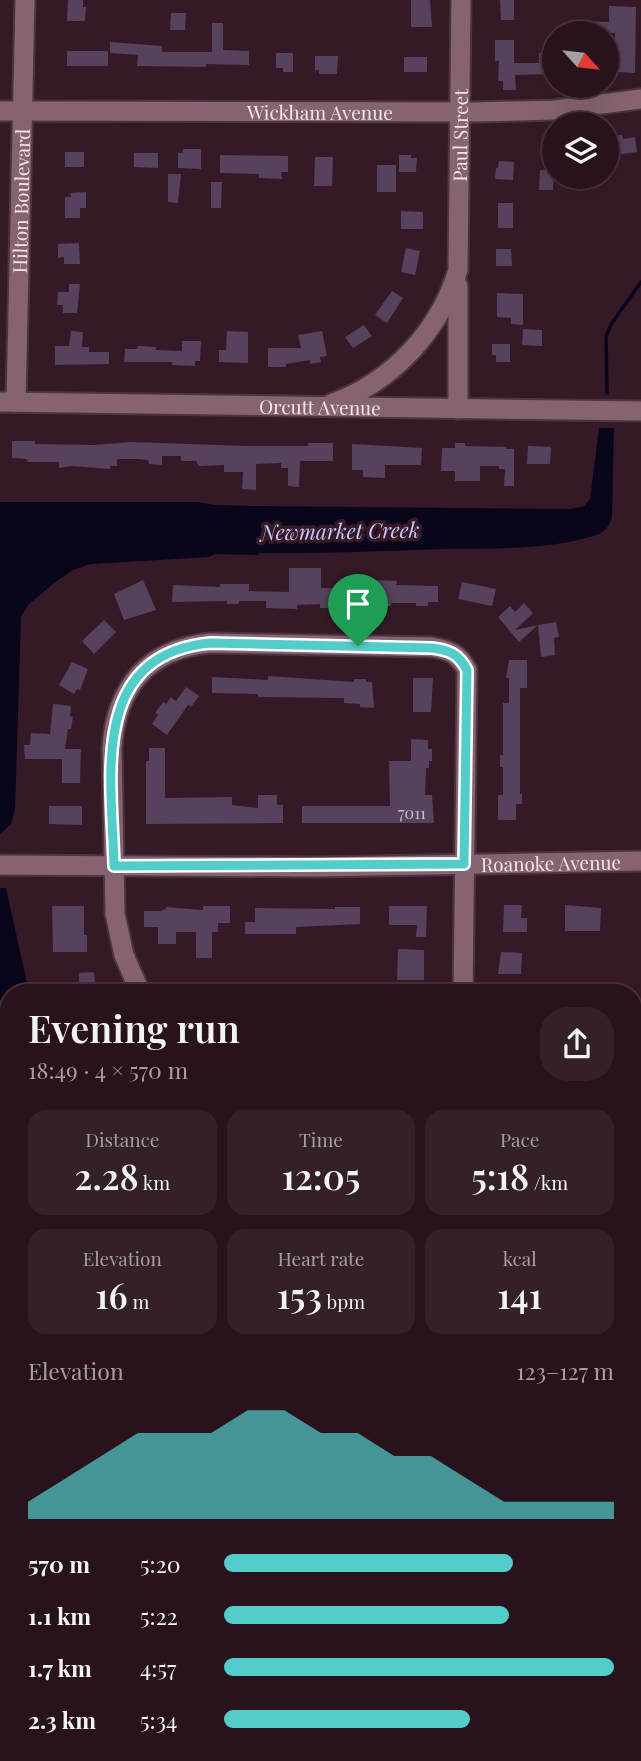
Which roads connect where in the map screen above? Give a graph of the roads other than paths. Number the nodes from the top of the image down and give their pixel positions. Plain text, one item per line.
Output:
1 (25, 0) edge
2 (461, 0) edge
3 (641, 99) edge
4 (0, 111) edge
5 (23, 111) junction
6 (460, 113) junction
7 (458, 270) junction
8 (8, 402) edge
9 (320, 407) junction
10 (458, 409) junction
11 (641, 411) edge
12 (641, 860) edge
13 (0, 864) edge
14 (464, 864) junction
15 (114, 866) junction
16 (137, 984) edge
17 (463, 984) edge

1 - 5 street, Hilton Boulevard
2 - 6 street, Paul Street
3 - 6 street, Wickham Avenue
4 - 5 street, Wickham Avenue
5 - 6 street, Wickham Avenue
5 - 8 street, Hilton Boulevard
6 - 7 street, Paul Street
7 - 9 street, Paul Street
7 - 10 street, Paul Street
8 - 9 street, Orcutt Avenue
9 - 10 street, Orcutt Avenue
10 - 11 street, Orcutt Avenue
12 - 14 street, Roanoke Avenue
13 - 15 street, Roanoke Avenue
14 - 15 street, Roanoke Avenue
14 - 15 street
14 - 17 street
15 - 16 street

